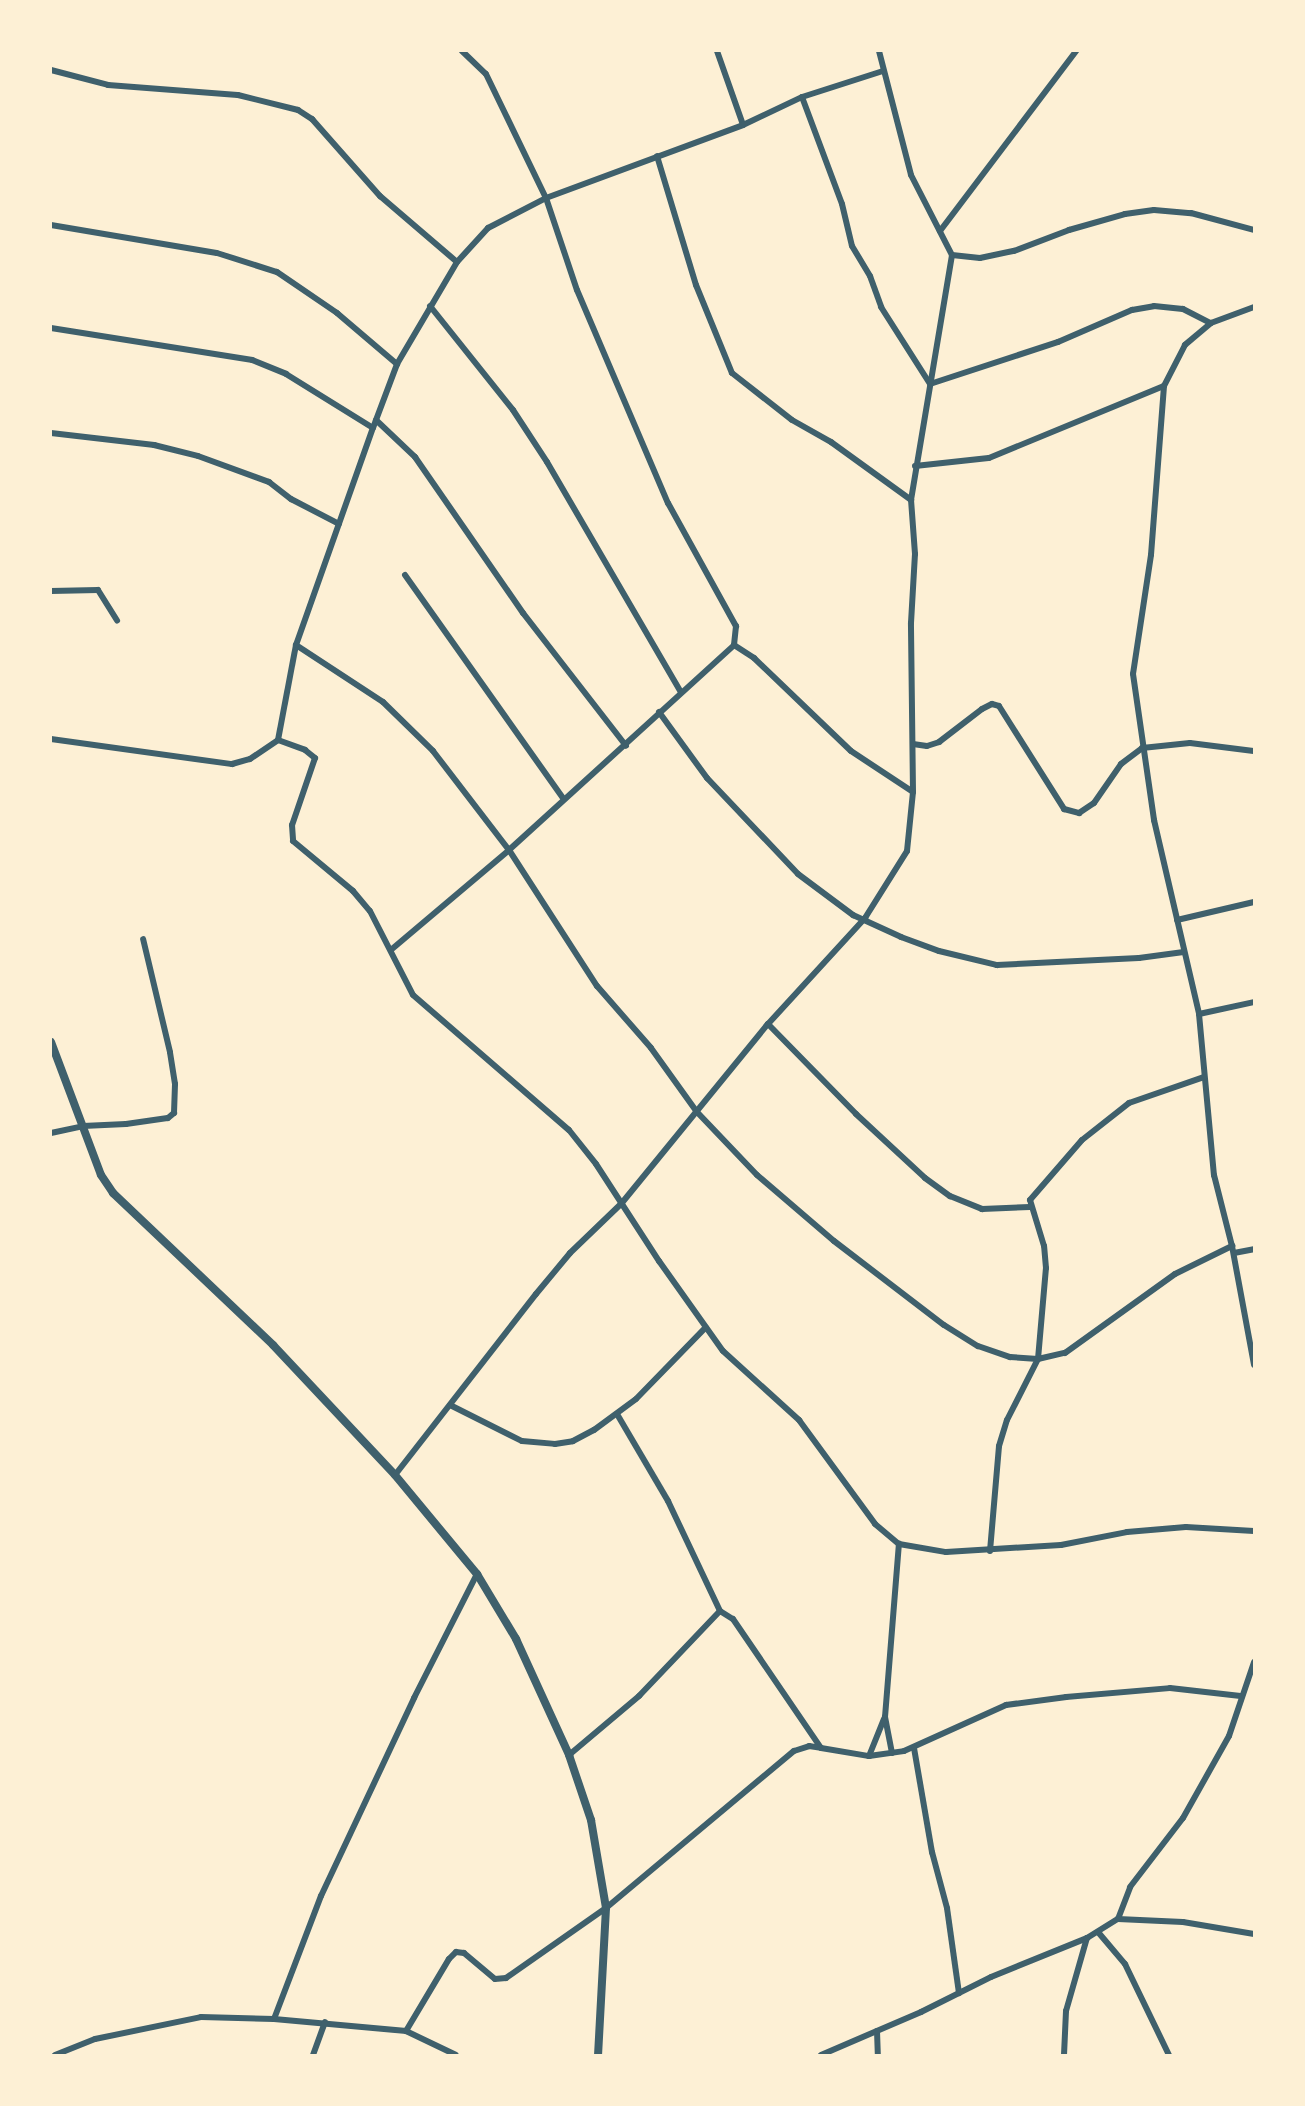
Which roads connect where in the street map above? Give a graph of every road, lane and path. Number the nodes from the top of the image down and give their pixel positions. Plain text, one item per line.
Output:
1 (462, 51) edge
2 (717, 51) edge
3 (879, 51) edge
4 (1076, 51) edge
5 (51, 70) edge
6 (883, 71) junction
7 (802, 97) junction
8 (743, 125) junction
9 (657, 156) junction
10 (546, 198) junction
11 (51, 225) edge
12 (1254, 230) edge
13 (940, 231) junction
14 (952, 255) junction
15 (457, 262) junction
16 (430, 306) junction
17 (1254, 307) edge
18 (1211, 323) junction
19 (51, 328) edge
20 (397, 364) junction
21 (930, 384) junction
22 (1164, 386) junction
23 (376, 420) junction
24 (373, 428) junction
25 (51, 433) edge
26 (915, 466) junction
27 (911, 500) junction
28 (339, 524) junction
29 (405, 575) dead end
30 (51, 591) edge
31 (117, 621) dead end
32 (296, 645) junction
33 (734, 645) junction
34 (681, 692) junction
35 (659, 712) junction
36 (51, 739) edge
37 (278, 740) junction
38 (913, 744) junction
39 (626, 746) junction
40 (1142, 748) junction
41 (1254, 751) edge
42 (913, 792) junction
43 (563, 798) junction
44 (509, 850) junction
45 (1254, 902) edge
46 (865, 918) junction
47 (1177, 920) junction
48 (143, 939) dead end
49 (392, 949) junction
50 (1184, 952) junction
51 (1254, 1002) edge
52 (1199, 1014) junction
53 (768, 1024) junction
54 (51, 1042) edge
55 (1204, 1077) junction
56 (697, 1112) junction
57 (83, 1126) junction
58 (51, 1133) edge
59 (621, 1204) junction
60 (1030, 1207) junction
61 (1254, 1249) edge
62 (1233, 1250) junction
63 (706, 1327) junction
64 (1038, 1359) junction
65 (1254, 1365) edge
66 (450, 1405) junction
67 (617, 1414) junction
68 (395, 1475) junction
69 (1254, 1531) edge
70 (899, 1544) junction
71 (990, 1551) junction
72 (477, 1574) junction
73 (720, 1611) junction
74 (1254, 1661) edge
75 (1241, 1696) junction
76 (885, 1717) junction
77 (821, 1748) junction
78 (914, 1748) junction
79 (892, 1754) junction
80 (569, 1755) junction
81 (869, 1756) junction
82 (606, 1908) junction
83 (1118, 1919) junction
84 (1098, 1932) junction
85 (1254, 1934) edge
86 (1087, 1938) junction
87 (959, 1993) junction
88 (274, 2019) junction
89 (325, 2022) junction
90 (406, 2031) junction
91 (877, 2031) junction
92 (55, 2055) edge
93 (313, 2055) edge
94 (456, 2055) edge
95 (598, 2055) edge
96 (821, 2055) edge
97 (878, 2055) edge
98 (1064, 2055) edge
99 (1169, 2055) edge

1 - 10 street
2 - 8 street
3 - 6 street
4 - 13 street
5 - 15 street
6 - 7 street
6 - 13 street
7 - 8 street
7 - 21 street
8 - 9 street
9 - 10 street
9 - 27 street
10 - 15 street
10 - 33 street
11 - 20 street
12 - 14 street
13 - 14 street
14 - 21 street
15 - 16 street
16 - 20 street
16 - 34 street
17 - 18 street
18 - 21 street
18 - 22 street
19 - 24 street
20 - 23 street
21 - 26 street
22 - 26 street
22 - 40 street
23 - 24 street
23 - 39 street
24 - 28 street
25 - 28 street
26 - 27 street
27 - 38 street
28 - 32 street
29 - 43 street
30 - 31 street
32 - 37 street
32 - 44 street
33 - 34 street
33 - 42 street
34 - 35 street
35 - 39 street
35 - 46 street
36 - 37 street
37 - 49 street
38 - 40 street
38 - 42 street
39 - 43 street
40 - 41 street
40 - 47 street
42 - 46 street
43 - 44 street
44 - 49 street
44 - 56 street
45 - 47 street
46 - 50 street
46 - 53 street
47 - 50 street
48 - 57 street
49 - 59 street
50 - 52 street
51 - 52 street
52 - 55 street
53 - 56 street
53 - 60 street
54 - 57 street
55 - 60 street
55 - 62 street
56 - 59 street
56 - 64 street
57 - 58 street
57 - 68 street
59 - 63 street
59 - 66 street
60 - 64 street
61 - 62 street
62 - 64 street
62 - 65 street
63 - 67 street
63 - 70 street
64 - 71 street
66 - 67 street
66 - 68 street
67 - 73 street
68 - 72 street
69 - 71 street
70 - 71 street
70 - 76 street
72 - 80 street
72 - 88 street
73 - 77 street
73 - 80 street
74 - 75 street
75 - 78 street
75 - 83 street
76 - 79 street
76 - 81 street
77 - 81 street
77 - 82 street
78 - 79 street
78 - 87 street
79 - 81 street
80 - 82 street
82 - 90 street
82 - 95 street
83 - 84 street
83 - 85 street
84 - 86 street
84 - 99 street
86 - 87 street
86 - 98 street
87 - 91 street
88 - 89 street
88 - 92 street
89 - 90 street
89 - 93 street
90 - 94 street
91 - 96 street
91 - 97 street

